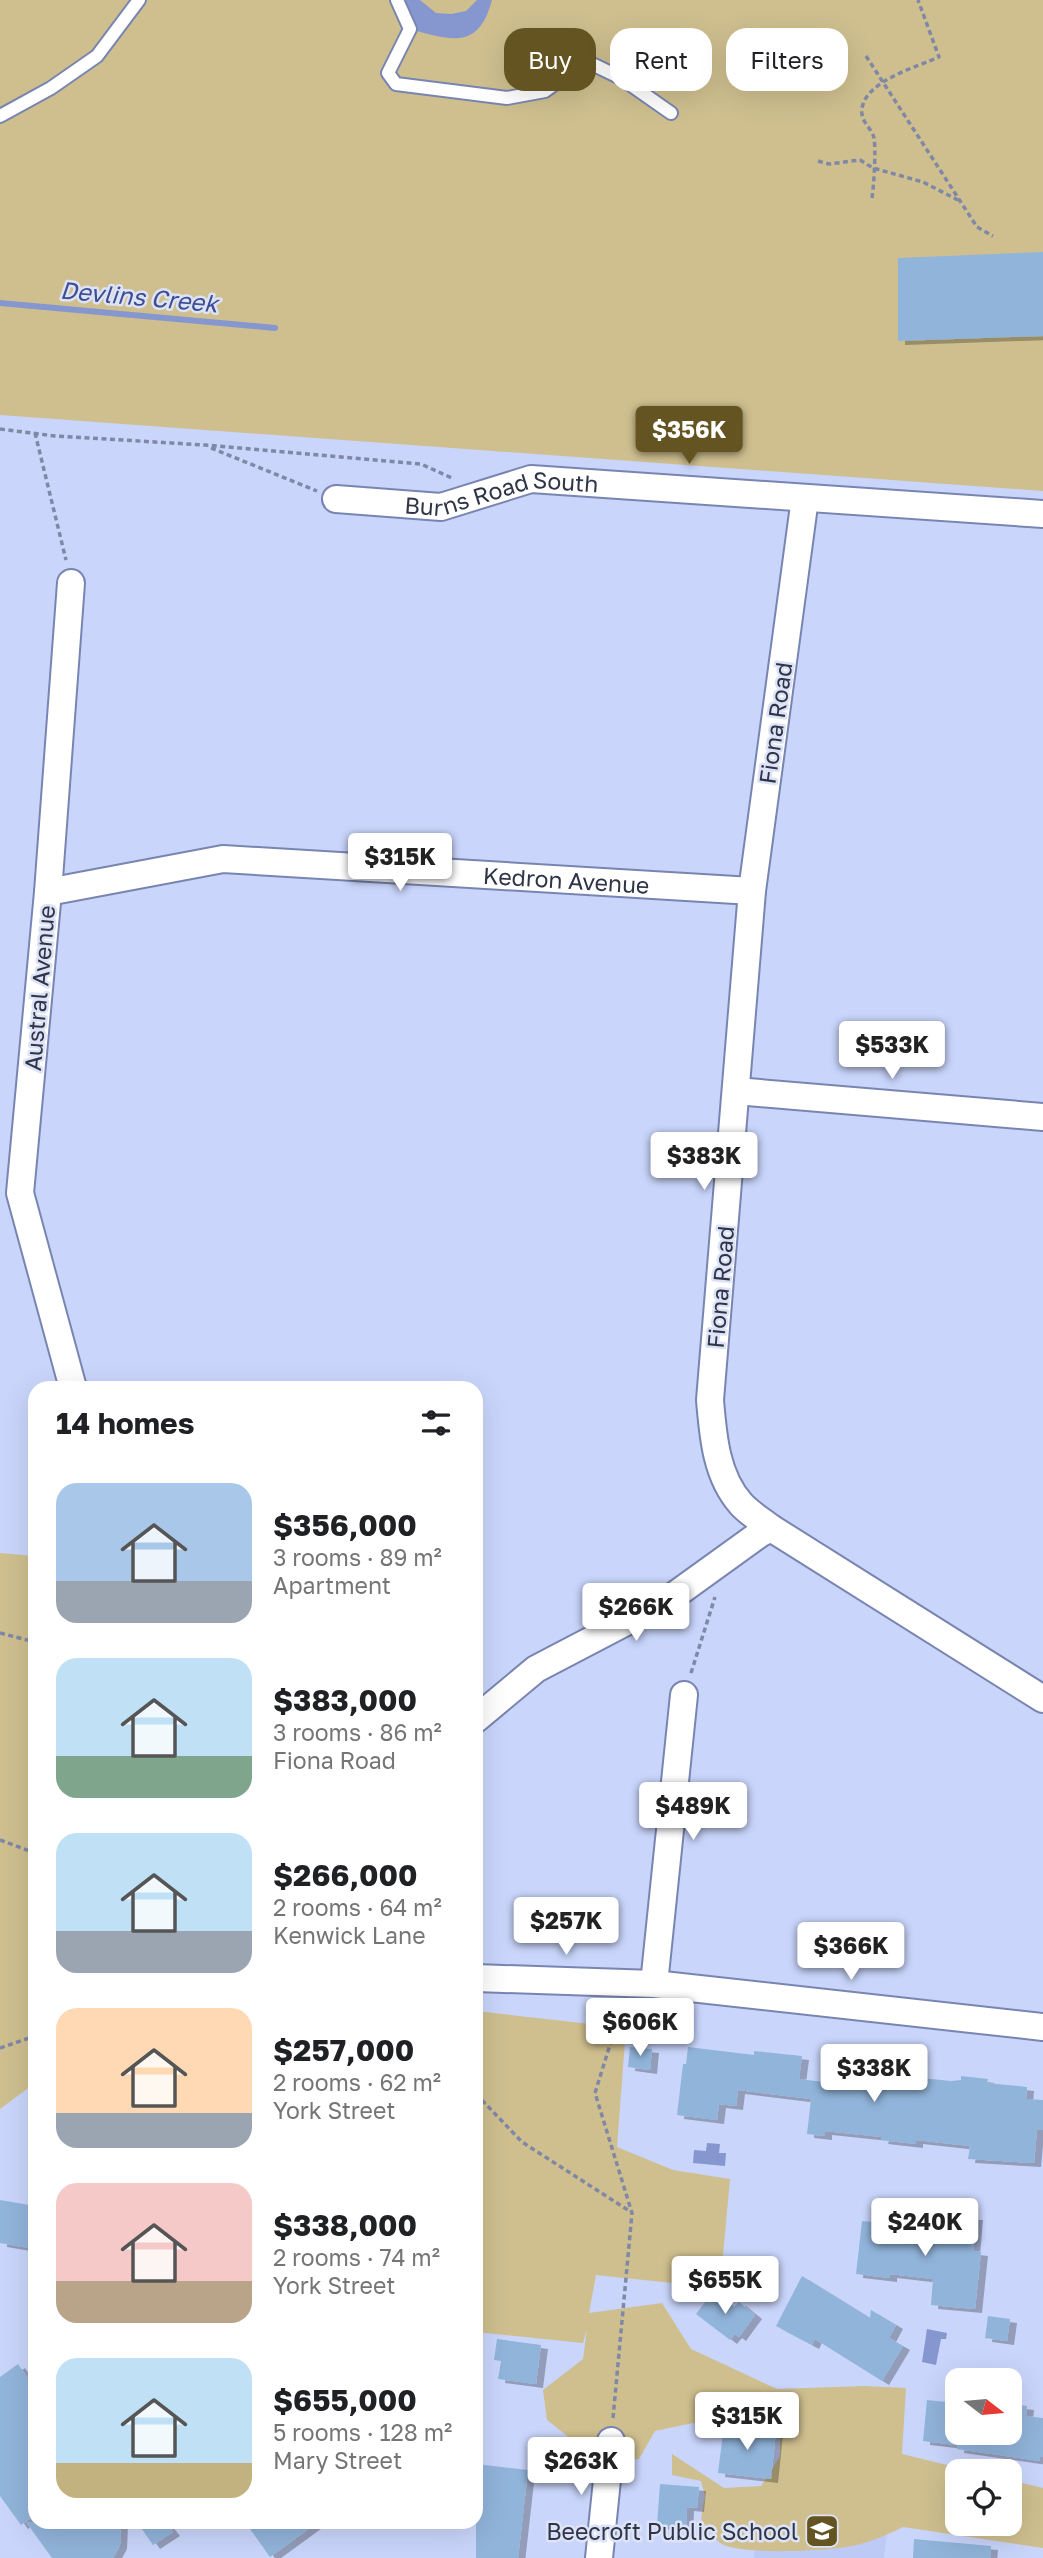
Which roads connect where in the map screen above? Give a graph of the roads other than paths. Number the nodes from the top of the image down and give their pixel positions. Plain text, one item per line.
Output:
1 (139, 0) edge
2 (397, 0) edge
3 (671, 113) dead end
4 (0, 116) edge
5 (806, 498) junction
6 (336, 499) road end
7 (1043, 514) edge
8 (71, 583) road end
9 (48, 891) junction
10 (752, 891) junction
11 (736, 1091) junction
12 (1043, 1117) edge
13 (71, 1381) edge
14 (771, 1528) junction
15 (684, 1695) road end
16 (1043, 1699) edge
17 (483, 1713) edge
18 (483, 1978) edge
19 (642, 1984) junction
20 (1043, 2027) edge
21 (611, 2441) road end
22 (599, 2558) edge

1 - 4 lane
2 - 3 lane
5 - 6 street, Burns Road South
5 - 7 street, Burns Road South
5 - 10 street, Fiona Road
8 - 9 street, Austral Avenue
9 - 10 street, Kedron Avenue
9 - 13 street, Austral Avenue
10 - 11 street, Fiona Road
11 - 12 street
11 - 14 street, Fiona Road
14 - 16 street, Fiona Road
14 - 17 street
15 - 19 street
18 - 19 street
19 - 20 street
21 - 22 street

